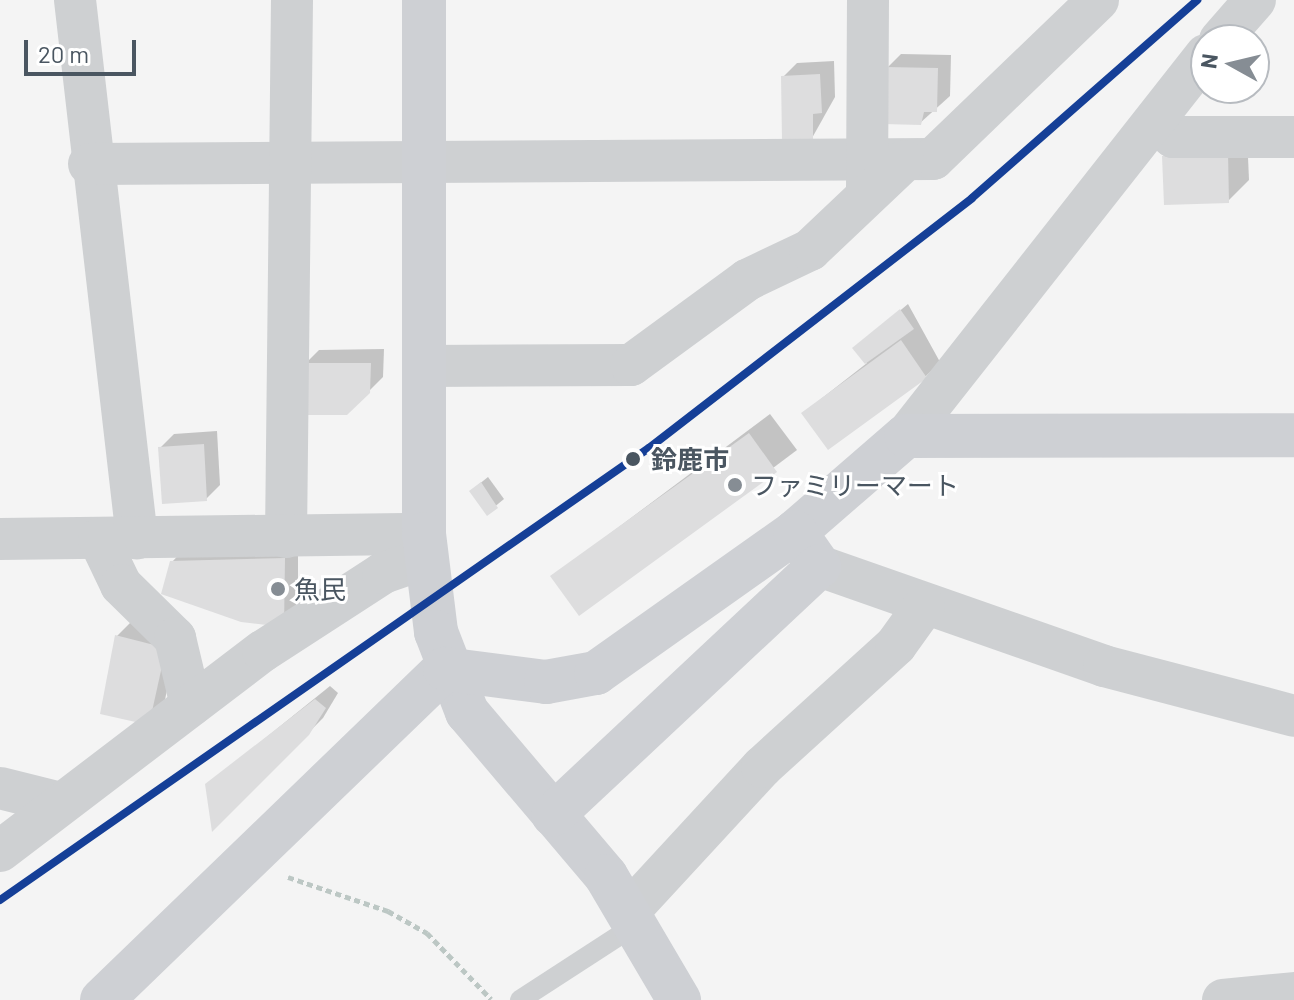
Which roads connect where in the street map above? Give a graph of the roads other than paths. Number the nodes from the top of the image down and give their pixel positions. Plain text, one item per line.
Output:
1 (75, 0) edge
2 (292, 0) edge
3 (424, 0) edge
4 (868, 0) edge
5 (1098, 0) edge
6 (1255, 0) edge
7 (1234, 24) edge
8 (1190, 76) edge
9 (1156, 122) junction
10 (1294, 137) edge
11 (425, 160) junction
12 (293, 162) junction
13 (89, 164) junction
14 (879, 174) junction
15 (426, 366) junction
16 (1294, 435) edge
17 (906, 436) junction
18 (286, 537) junction
19 (0, 539) edge
20 (118, 539) junction
21 (425, 546) junction
22 (807, 549) junction
23 (924, 606) junction
24 (445, 669) junction
25 (191, 705) junction
26 (1294, 716) edge
27 (0, 788) edge
28 (60, 803) junction
29 (553, 815) junction
30 (0, 851) edge
31 (634, 916) junction
32 (1294, 993) edge
33 (102, 1000) edge
34 (520, 1000) edge
35 (679, 1000) edge
36 (1223, 1000) edge

1 - 13 street
2 - 12 street
3 - 11 street
4 - 14 street
5 - 14 street
6 - 7 street
8 - 9 street
9 - 10 street
9 - 17 street
11 - 12 street
11 - 14 street
11 - 15 street
12 - 13 street
12 - 18 street
13 - 20 street
14 - 15 street
15 - 21 street
16 - 17 street
17 - 22 street
18 - 20 street
18 - 21 street
19 - 20 street
20 - 25 street
21 - 24 street
21 - 25 street
22 - 23 street
22 - 24 street
22 - 29 street
23 - 26 street
23 - 31 street
24 - 29 street
24 - 33 street
25 - 28 street
27 - 28 street
28 - 30 street
29 - 31 street
31 - 34 lane
31 - 35 street
32 - 36 street

